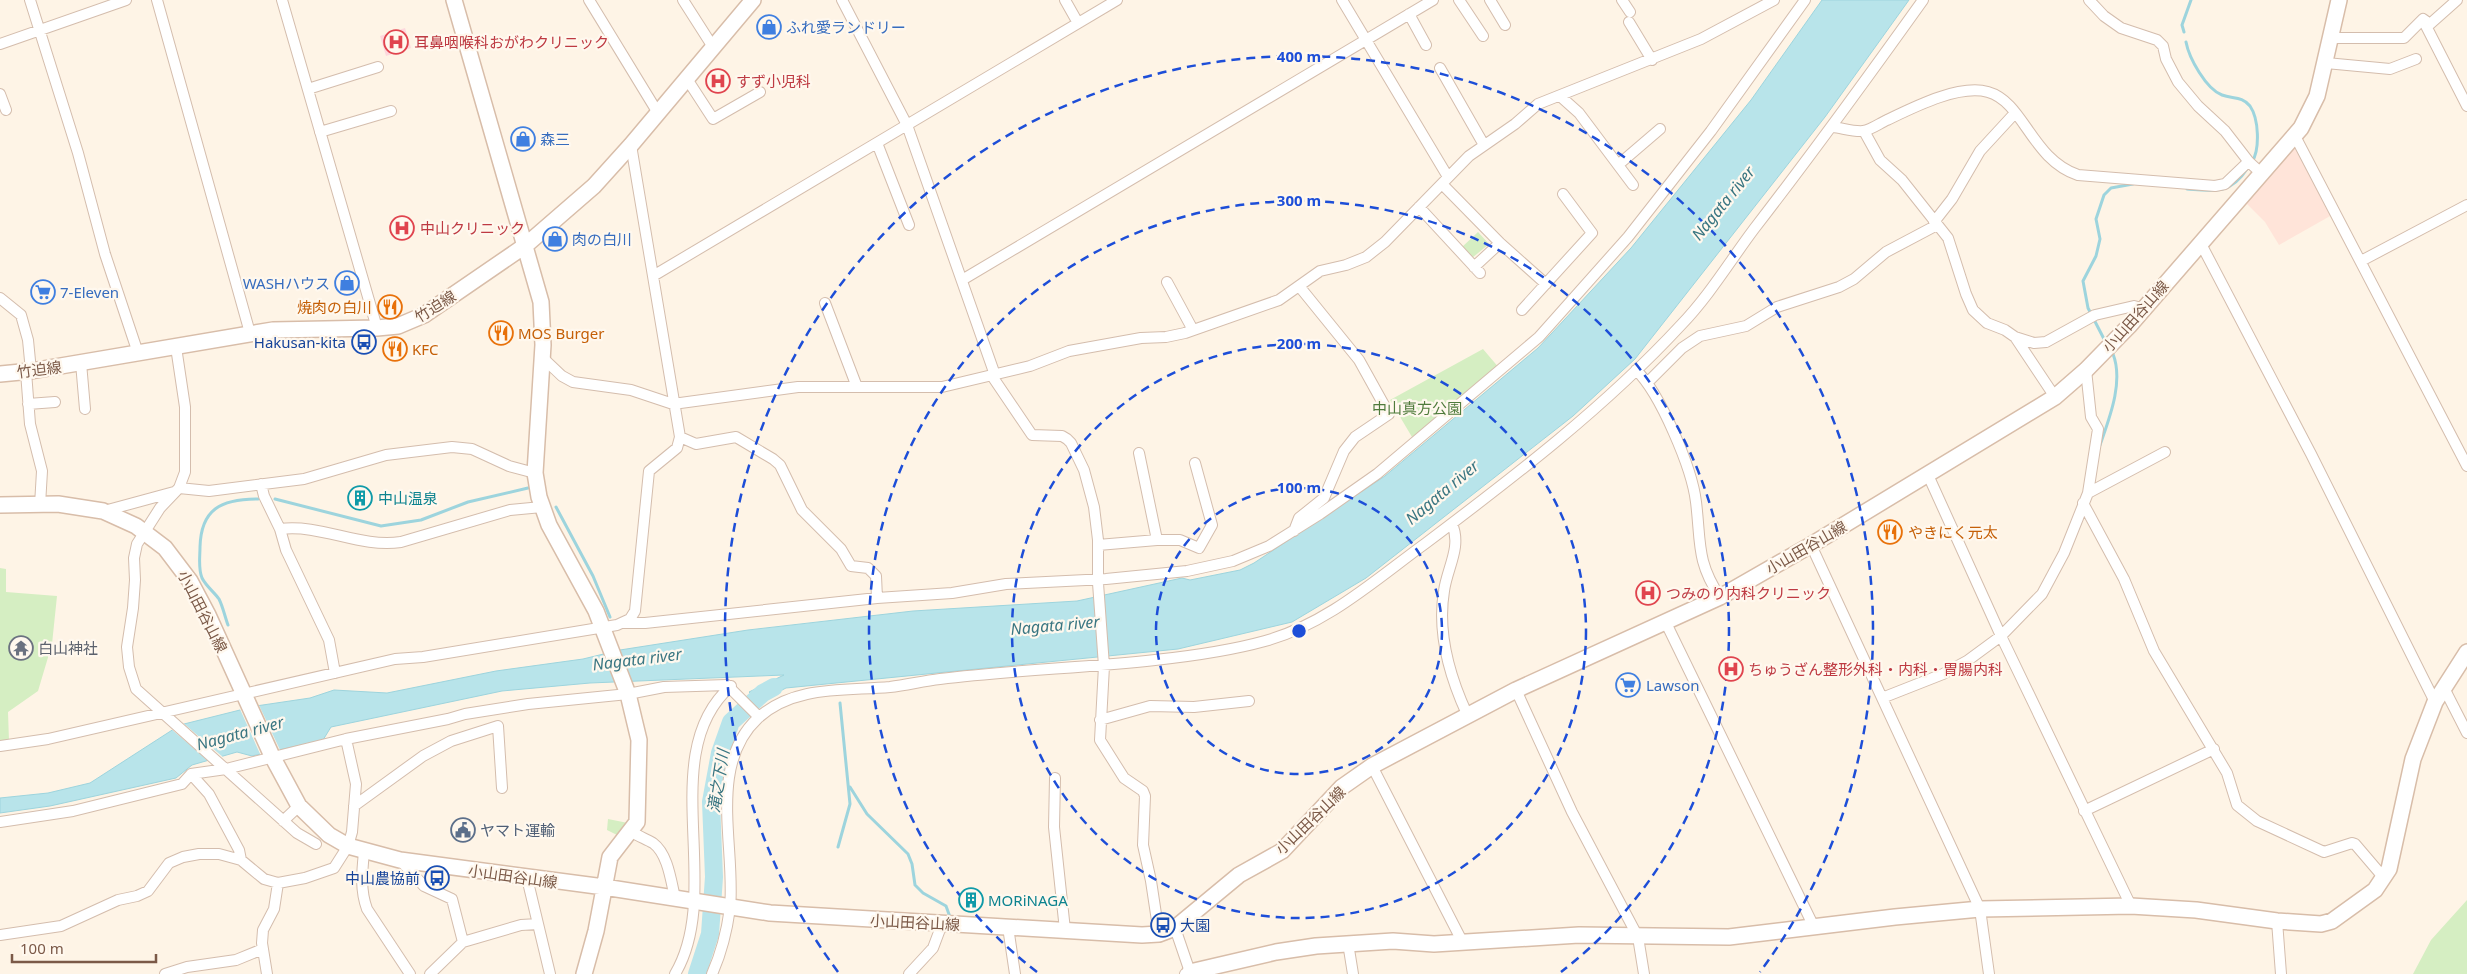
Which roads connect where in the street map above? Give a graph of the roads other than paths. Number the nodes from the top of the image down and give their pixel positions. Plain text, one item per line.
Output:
1 (30, 0) edge
2 (126, 0) edge
3 (157, 0) edge
4 (282, 0) edge
5 (454, 0) edge
6 (589, 0) edge
7 (684, 0) edge
8 (753, 0) edge
9 (842, 0) edge
10 (1064, 0) edge
11 (1117, 0) edge
12 (1342, 0) edge
13 (1433, 0) edge
14 (1459, 0) edge
15 (1490, 0) edge
16 (1622, 0) edge
17 (1774, 0) edge
18 (1805, 0) edge
19 (1923, 0) edge
20 (2089, 0) edge
21 (2339, 0) edge
22 (2457, 0) edge
23 (1409, 14) junction
24 (2423, 20) junction
25 (1078, 23) junction
26 (1505, 25) dead end
27 (39, 30) junction
28 (1483, 36) dead end
29 (2330, 38) junction
30 (1366, 40) junction
31 (0, 44) edge
32 (1426, 45) dead end
33 (713, 47) junction
34 (2416, 59) dead end
35 (1652, 60) junction
36 (2326, 63) junction
37 (378, 67) dead end
38 (1440, 68) dead end
39 (687, 79) junction
40 (308, 89) junction
41 (760, 92) dead end
42 (0, 94) edge
43 (1560, 96) junction
44 (2467, 106) edge
45 (6, 110) dead end
46 (391, 111) dead end
47 (658, 113) junction
48 (2015, 113) junction
49 (907, 125) junction
50 (1833, 127) junction
51 (1660, 129) dead end
52 (1864, 131) junction
53 (320, 132) junction
54 (2295, 136) junction
55 (877, 143) junction
56 (631, 145) junction
57 (1484, 145) junction
58 (1618, 165) junction
59 (2253, 166) junction
60 (1445, 180) junction
61 (1634, 185) dead end
62 (1563, 194) dead end
63 (2467, 205) edge
64 (1419, 207) junction
65 (1936, 223) junction
66 (909, 225) dead end
67 (2200, 242) junction
68 (1500, 243) junction
69 (526, 245) junction
70 (2361, 261) junction
71 (653, 276) junction
72 (962, 280) junction
73 (1167, 282) dead end
74 (1546, 284) junction
75 (1300, 286) junction
76 (0, 298) edge
77 (825, 303) dead end
78 (2142, 308) junction
79 (1522, 310) dead end
80 (376, 328) junction
81 (1194, 330) junction
82 (250, 333) junction
83 (2014, 337) junction
84 (176, 347) junction
85 (138, 353) junction
86 (542, 357) junction
87 (81, 363) junction
88 (1636, 370) junction
89 (2086, 370) junction
90 (28, 372) junction
91 (0, 374) edge
92 (993, 375) junction
93 (1648, 382) junction
94 (857, 387) junction
95 (2055, 397) junction
96 (55, 402) dead end
97 (28, 404) junction
98 (673, 404) junction
99 (85, 409) dead end
100 (680, 437) junction
101 (2165, 452) dead end
102 (1139, 453) dead end
103 (1195, 464) dead end
104 (2467, 466) edge
105 (535, 473) junction
106 (1928, 474) junction
107 (261, 484) junction
108 (177, 490) junction
109 (2088, 493) junction
110 (2083, 503) junction
111 (40, 504) junction
112 (0, 505) edge
113 (542, 507) junction
114 (104, 511) junction
115 (1452, 524) junction
116 (280, 529) junction
117 (144, 531) junction
118 (1294, 531) junction
119 (1157, 540) junction
120 (1098, 545) junction
121 (1811, 546) junction
122 (1098, 581) junction
123 (1720, 597) junction
124 (877, 598) junction
125 (624, 623) junction
126 (1666, 624) junction
127 (603, 629) junction
128 (2001, 636) junction
129 (2467, 652) edge
130 (1104, 666) junction
131 (335, 673) junction
132 (731, 686) junction
133 (2444, 688) junction
134 (1516, 690) junction
135 (242, 692) junction
136 (628, 694) junction
137 (1882, 698) junction
138 (1249, 700) dead end
139 (2435, 702) junction
140 (160, 711) junction
141 (1467, 714) junction
142 (760, 717) junction
143 (1100, 720) junction
144 (2467, 733) edge
145 (346, 739) junction
146 (0, 746) edge
147 (2214, 749) junction
148 (272, 756) junction
149 (1372, 766) junction
150 (226, 769) junction
151 (191, 774) junction
152 (1055, 778) dead end
153 (502, 788) dead end
154 (299, 806) junction
155 (354, 806) junction
156 (2084, 811) junction
157 (283, 821) junction
158 (0, 822) edge
159 (632, 832) junction
160 (316, 844) dead end
161 (348, 846) junction
162 (364, 852) junction
163 (241, 860) junction
164 (400, 860) junction
165 (527, 878) junction
166 (2384, 878) junction
167 (278, 883) junction
168 (604, 887) junction
169 (676, 898) junction
170 (696, 901) junction
171 (728, 906) junction
172 (2132, 906) junction
173 (1980, 910) junction
174 (2277, 920) junction
175 (538, 924) junction
176 (942, 924) junction
177 (1008, 927) junction
178 (1814, 927) junction
179 (1175, 928) junction
180 (1065, 930) junction
181 (0, 934) edge
182 (1159, 934) junction
183 (1638, 936) junction
184 (463, 942) junction
185 (1348, 943) junction
186 (1463, 943) junction
187 (264, 949) junction
188 (1187, 973) edge
189 (165, 974) edge
190 (267, 974) edge
191 (410, 974) edge
192 (430, 974) edge
193 (550, 974) edge
194 (584, 974) edge
195 (675, 974) edge
196 (712, 974) edge
197 (909, 974) edge
198 (1015, 974) edge
199 (1353, 974) edge
200 (1644, 974) edge
201 (1989, 974) edge
202 (2281, 974) edge

1 - 27 street
2 - 27 street
3 - 82 street
4 - 40 street
5 - 69 street
6 - 47 street
7 - 33 street
8 - 33 street, 竹迫線
9 - 49 street
10 - 25 street
11 - 25 street
12 - 30 street
13 - 23 street
14 - 28 street
15 - 26 street
16 - 35 street
17 - 35 street
18 - 118 street
19 - 50 street
20 - 59 street
21 - 29 street, 小山田谷山線
22 - 24 street
23 - 30 street
23 - 32 street
24 - 29 street
24 - 44 street
25 - 49 street
27 - 31 street
27 - 85 street
29 - 36 street, 小山田谷山線
30 - 60 street
30 - 72 street
33 - 39 street, 竹迫線
34 - 36 street
35 - 43 street
36 - 54 street, 小山田谷山線
37 - 40 street
38 - 57 street
39 - 41 street
39 - 47 street, 竹迫線
40 - 53 street
42 - 45 street
43 - 57 street
43 - 58 street
46 - 53 street
47 - 56 street, 竹迫線
48 - 52 street
48 - 59 street
48 - 65 street
49 - 55 street
49 - 72 street
50 - 52 street
50 - 88 street
51 - 58 street
52 - 65 street
53 - 80 street
54 - 59 street, 小山田谷山線
54 - 70 street
55 - 66 street
55 - 71 street
56 - 69 street, 竹迫線
56 - 71 street
57 - 60 street
58 - 61 street
59 - 67 street, 小山田谷山線
60 - 64 street
60 - 68 street
62 - 74 street
63 - 70 street
64 - 68 street
64 - 75 street
65 - 83 street
65 - 93 street
67 - 78 street, 小山田谷山線
67 - 139 street
68 - 74 street
69 - 80 street, 竹迫線
69 - 86 street
70 - 104 street
71 - 98 street
72 - 92 street
73 - 81 street
74 - 79 street
75 - 81 street
75 - 118 street
76 - 90 street
77 - 94 street
78 - 83 street
78 - 89 street, 小山田谷山線
80 - 82 street, 竹迫線
81 - 92 street
82 - 84 street, 竹迫線
83 - 95 street
84 - 85 street, 竹迫線
84 - 108 street
85 - 87 street, 竹迫線
86 - 98 street
86 - 105 street
87 - 90 street, 竹迫線
87 - 99 street
88 - 93 street
88 - 115 street
89 - 95 street, 小山田谷山線
89 - 109 street
90 - 91 street, 竹迫線
90 - 97 street
92 - 94 street
92 - 120 street
93 - 123 street
94 - 98 street
95 - 106 street, 小山田谷山線
96 - 97 street
97 - 111 street
98 - 100 street
100 - 124 street
100 - 125 street
101 - 109 street
102 - 119 street
103 - 119 street
105 - 107 street
105 - 113 street
106 - 121 street, 小山田谷山線
106 - 128 street
107 - 108 street
107 - 116 street
108 - 114 street
108 - 117 street
109 - 110 street
110 - 128 street
110 - 147 street
111 - 112 street, 小山田谷山線
111 - 114 street, 小山田谷山線
113 - 116 street
113 - 127 street
114 - 117 street, 小山田谷山線
115 - 130 street
115 - 141 street
116 - 131 street
117 - 135 street, 小山田谷山線
117 - 140 street
118 - 122 street
119 - 120 street
120 - 122 street
121 - 123 street, 小山田谷山線
121 - 137 street
122 - 124 street
122 - 130 street
123 - 126 street, 小山田谷山線
124 - 125 street
125 - 127 street
126 - 134 street, 小山田谷山線
126 - 178 street
127 - 131 street
127 - 136 street
128 - 137 street
128 - 156 street
129 - 133 street
130 - 142 street
130 - 143 street
131 - 135 street
132 - 136 street
132 - 142 street
132 - 170 street
133 - 139 street
133 - 144 street
134 - 141 street, 小山田谷山線
134 - 183 street
135 - 140 street
135 - 148 street, 小山田谷山線
136 - 145 street
136 - 159 street
137 - 173 street
138 - 143 street
139 - 166 street
140 - 146 street
140 - 150 street
141 - 149 street, 小山田谷山線
142 - 171 street
143 - 182 street
145 - 148 street
145 - 155 street
147 - 156 street
147 - 166 street
148 - 150 street
148 - 154 street, 小山田谷山線
149 - 179 street, 小山田谷山線
149 - 186 street
150 - 151 street
150 - 157 street
151 - 158 street
151 - 163 street
152 - 180 street
153 - 155 street
154 - 157 street
154 - 161 street, 小山田谷山線
155 - 161 street
156 - 172 street
157 - 160 street
159 - 168 street
159 - 169 street
161 - 162 street, 小山田谷山線
161 - 167 street
162 - 164 street, 小山田谷山線
162 - 191 street
163 - 167 street
163 - 181 street
164 - 165 street, 小山田谷山線
164 - 184 street
165 - 168 street, 小山田谷山線
165 - 175 street
166 - 174 street
167 - 187 street
168 - 169 street, 小山田谷山線
168 - 194 street
169 - 170 street, 小山田谷山線
170 - 171 street, 小山田谷山線
170 - 195 street
171 - 176 street, 小山田谷山線
171 - 196 street
172 - 173 street
172 - 174 street
173 - 178 street
173 - 201 street
174 - 202 street
175 - 184 street
175 - 193 street
176 - 177 street, 小山田谷山線
176 - 197 street
177 - 180 street, 小山田谷山線
177 - 198 street
178 - 183 street
179 - 182 street, 小山田谷山線
179 - 188 street
180 - 182 street, 小山田谷山線
183 - 186 street
183 - 200 street
184 - 192 street
185 - 186 street
185 - 188 street
185 - 199 street
187 - 189 street
187 - 190 street

